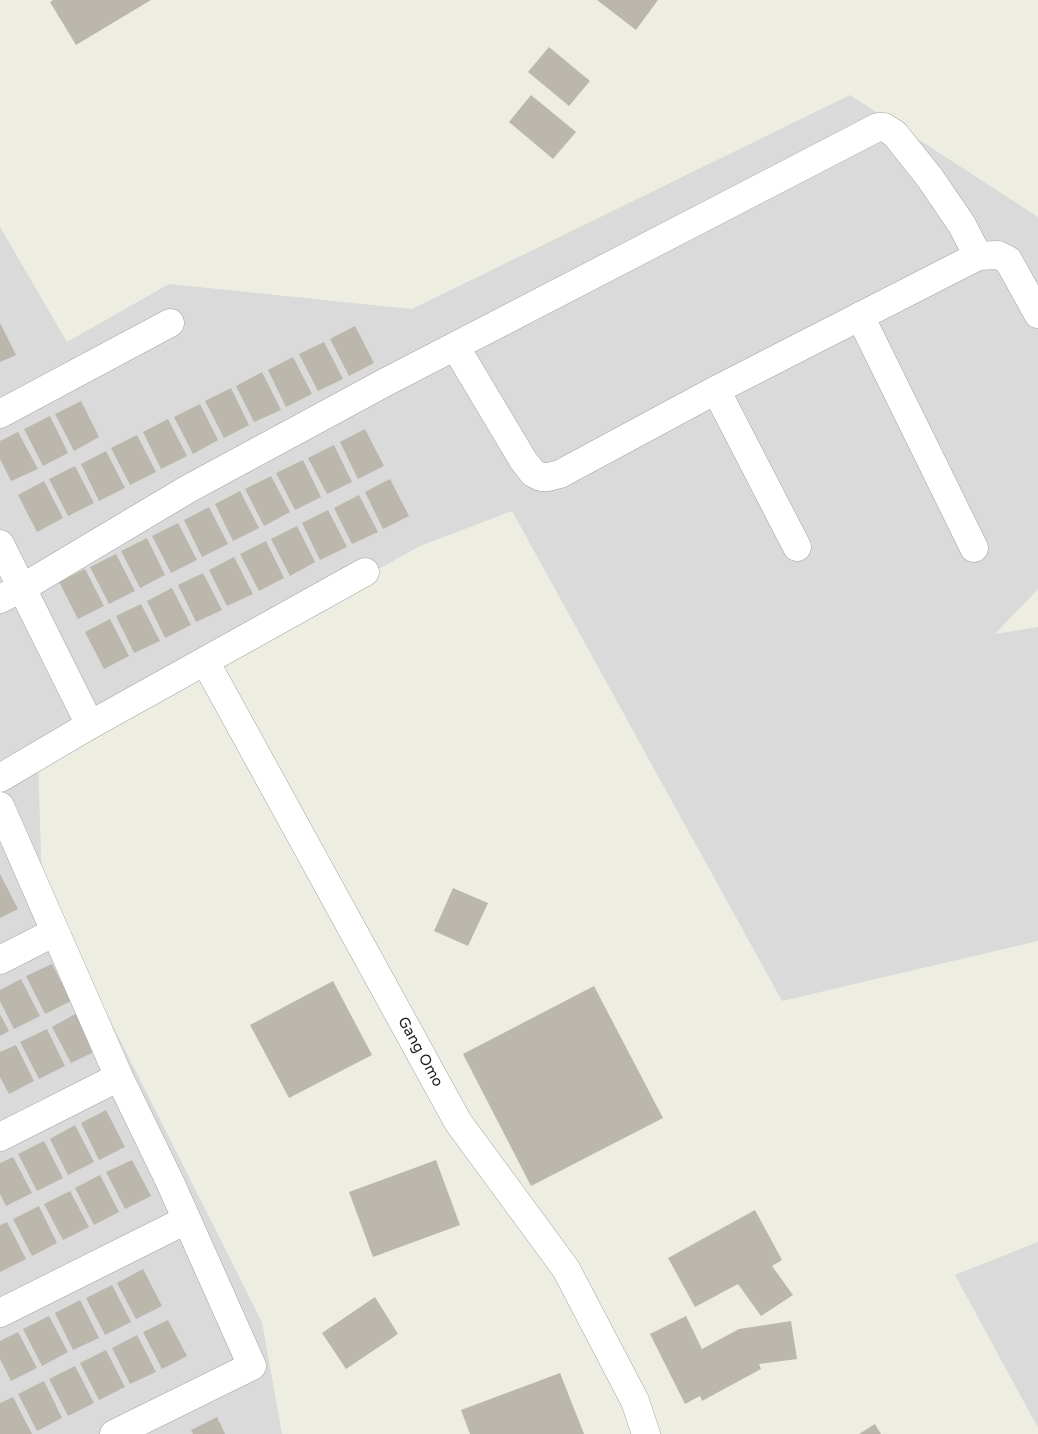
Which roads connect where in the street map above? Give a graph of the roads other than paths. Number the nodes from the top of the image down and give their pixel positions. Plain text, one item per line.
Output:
1 (978, 256) junction
2 (1038, 314) edge
3 (860, 316) junction
4 (170, 323) dead end
5 (455, 346) junction
6 (716, 390) junction
7 (0, 414) edge
8 (0, 544) edge
9 (797, 547) dead end
10 (974, 548) dead end
11 (365, 572) dead end
12 (11, 594) edge
13 (205, 662) junction
14 (90, 725) junction
15 (0, 778) edge
16 (0, 806) edge
17 (55, 932) junction
18 (0, 960) edge
19 (118, 1077) junction
20 (0, 1137) edge
21 (186, 1220) junction
22 (0, 1313) edge
23 (114, 1434) edge
24 (646, 1434) edge

1 - 2 street
1 - 3 street
1 - 5 street
3 - 6 street
3 - 10 street
4 - 7 street
5 - 6 street
5 - 12 street
6 - 9 street
8 - 12 street
11 - 13 street
12 - 14 street
13 - 14 street
13 - 24 street, Gang Omo
14 - 15 street
16 - 17 street
17 - 18 street
17 - 19 street
19 - 20 street
19 - 21 street
21 - 22 street
21 - 23 street

